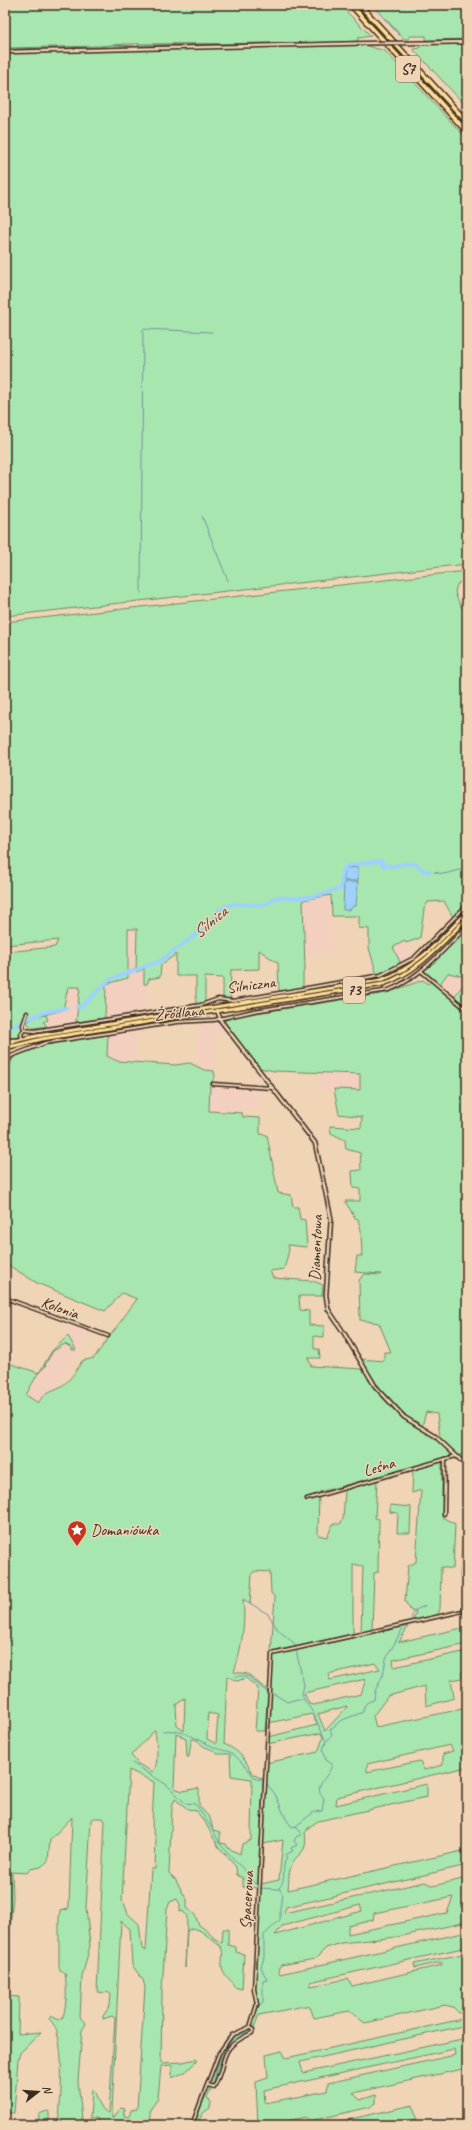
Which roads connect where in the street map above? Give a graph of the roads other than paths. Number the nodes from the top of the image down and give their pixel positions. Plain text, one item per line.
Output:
1 (351, 5) edge
2 (360, 5) edge
3 (467, 42) edge
4 (5, 52) edge
5 (467, 122) edge
6 (467, 132) edge
7 (467, 905) edge
8 (467, 912) edge
9 (467, 918) edge
10 (466, 928) edge
11 (421, 971) junction
12 (214, 1000) junction
13 (216, 1007) junction
14 (467, 1010) edge
15 (217, 1011) junction
16 (28, 1013) dead end
17 (220, 1019) junction
18 (24, 1030) junction
19 (22, 1039) junction
20 (5, 1041) edge
21 (23, 1043) junction
22 (5, 1048) edge
23 (25, 1051) junction
24 (5, 1066) edge
25 (213, 1084) dead end
26 (272, 1088) junction
27 (5, 1298) edge
28 (108, 1336) dead end
29 (456, 1456) junction
30 (445, 1459) junction
31 (467, 1466) edge
32 (307, 1499) dead end
33 (444, 1514) dead end
34 (467, 1610) edge
35 (251, 2028) junction
36 (208, 2085) junction
37 (192, 2125) edge

1 - 6 highway, S7
2 - 5 highway, S7
3 - 4 street, bridge
7 - 12 street, Silniczna
8 - 13 main road, 73
9 - 15 main road, 73
10 - 11 street, Źródlana
11 - 14 street
11 - 17 street, Źródlana
12 - 13 street, Diamentowa
12 - 18 street, Silniczna
13 - 15 street, Diamentowa
13 - 19 main road, 73
15 - 17 street, Diamentowa
15 - 21 main road, 73
16 - 18 street
17 - 23 street, Źródlana
17 - 26 street, Diamentowa
18 - 19 street
19 - 20 main road, 73
19 - 21 street
21 - 22 main road, 73
21 - 23 street
23 - 24 street, Źródlana
25 - 26 street
26 - 29 street, Diamentowa
27 - 28 street, Kolonia
29 - 30 street, Leśna
29 - 31 street, Diamentowa
30 - 32 street, Leśna
30 - 33 street
34 - 35 street, Spacerowa
35 - 36 street
35 - 36 street
36 - 37 street

